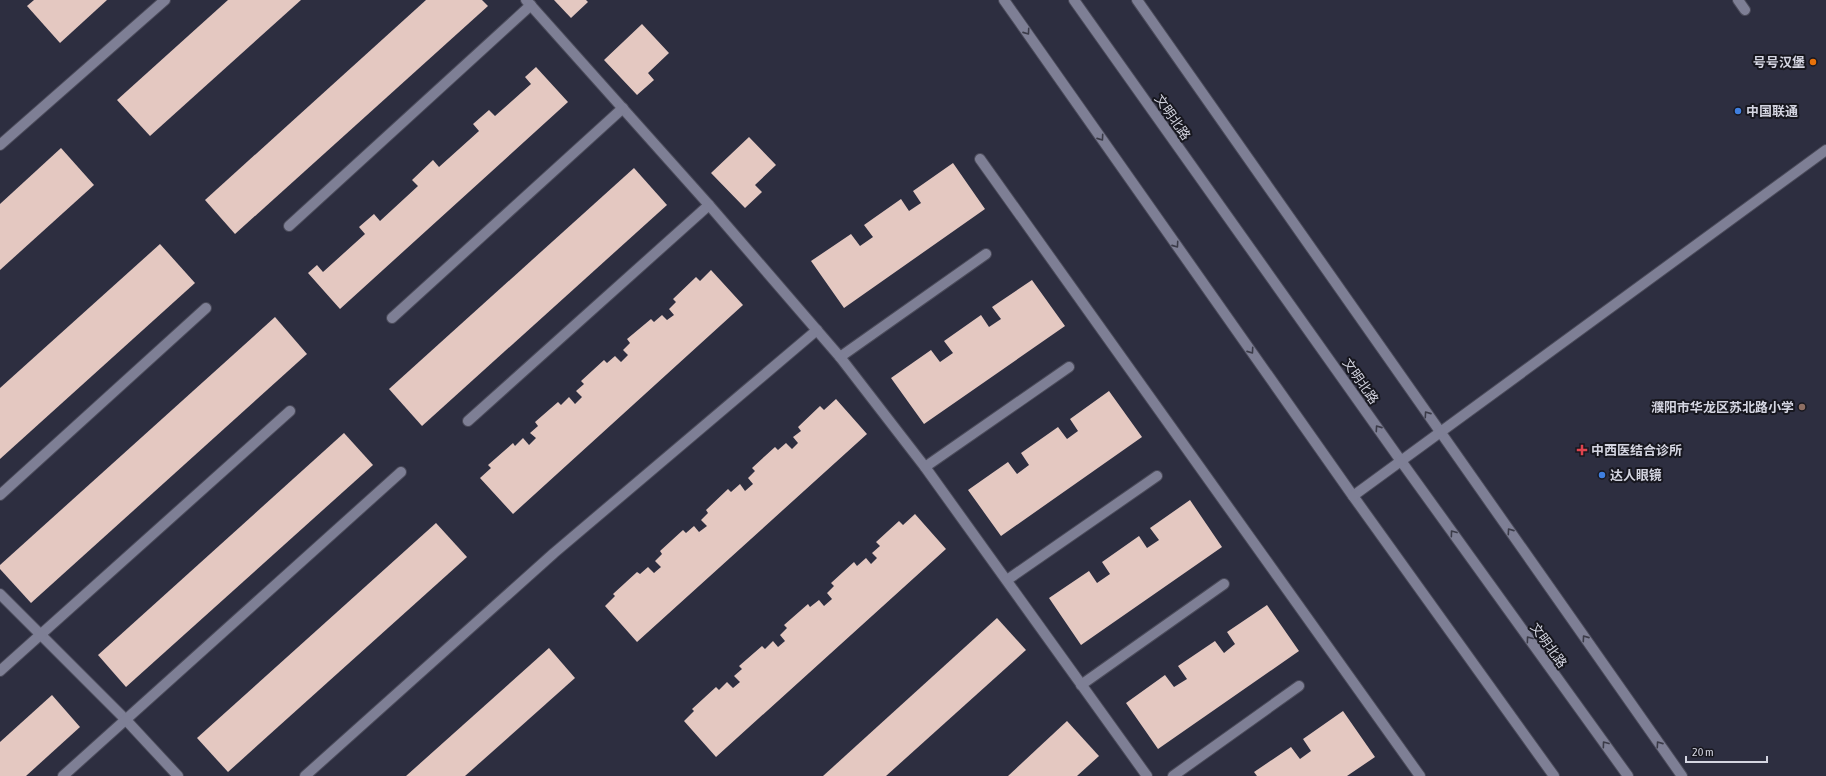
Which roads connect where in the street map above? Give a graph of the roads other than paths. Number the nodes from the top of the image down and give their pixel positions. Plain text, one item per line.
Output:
1 (165, 0) edge
2 (1004, 0) edge
3 (1074, 0) edge
4 (1137, 0) edge
5 (1738, 0) edge
6 (528, 3) edge
7 (1745, 10) dead end
8 (623, 108) junction
9 (0, 145) edge
10 (1826, 150) edge
11 (980, 159) dead end
12 (709, 205) junction
13 (289, 226) dead end
14 (986, 254) dead end
15 (206, 308) dead end
16 (392, 318) dead end
17 (817, 330) junction
18 (840, 357) junction
19 (1069, 367) dead end
20 (290, 412) dead end
21 (468, 421) dead end
22 (1440, 432) junction
23 (1401, 460) junction
24 (925, 467) junction
25 (401, 472) dead end
26 (1157, 476) dead end
27 (0, 495) edge
28 (1353, 496) junction
29 (1007, 580) junction
30 (1224, 584) dead end
31 (0, 594) edge
32 (40, 635) junction
33 (0, 671) edge
34 (1081, 685) junction
35 (1299, 686) dead end
36 (126, 720) junction
37 (63, 776) edge
38 (178, 776) edge
39 (305, 776) edge
40 (1147, 776) edge
41 (1173, 776) edge
42 (1420, 776) edge
43 (1554, 776) edge
44 (1628, 776) edge
45 (1682, 776) edge

1 - 9 street
2 -> 28 street
23 -> 3 street, 文明北路
22 -> 4 street
5 - 7 street
6 - 8 street
6 - 13 street
8 - 12 street
8 - 16 street
10 - 22 street
11 - 42 street
12 - 17 street
12 - 21 street
14 - 18 street
15 - 27 street
17 - 18 street
17 - 39 street
18 - 24 street
19 - 24 street
20 - 32 street
22 - 23 street
45 -> 22 street
23 - 28 street
44 -> 23 street, 文明北路
24 - 29 street
25 - 36 street
26 - 29 street
28 - 43 street
29 - 34 street
30 - 34 street
31 - 32 street
32 - 33 street
32 - 36 street
34 - 40 street
35 - 41 street
36 - 37 street
36 - 38 street

